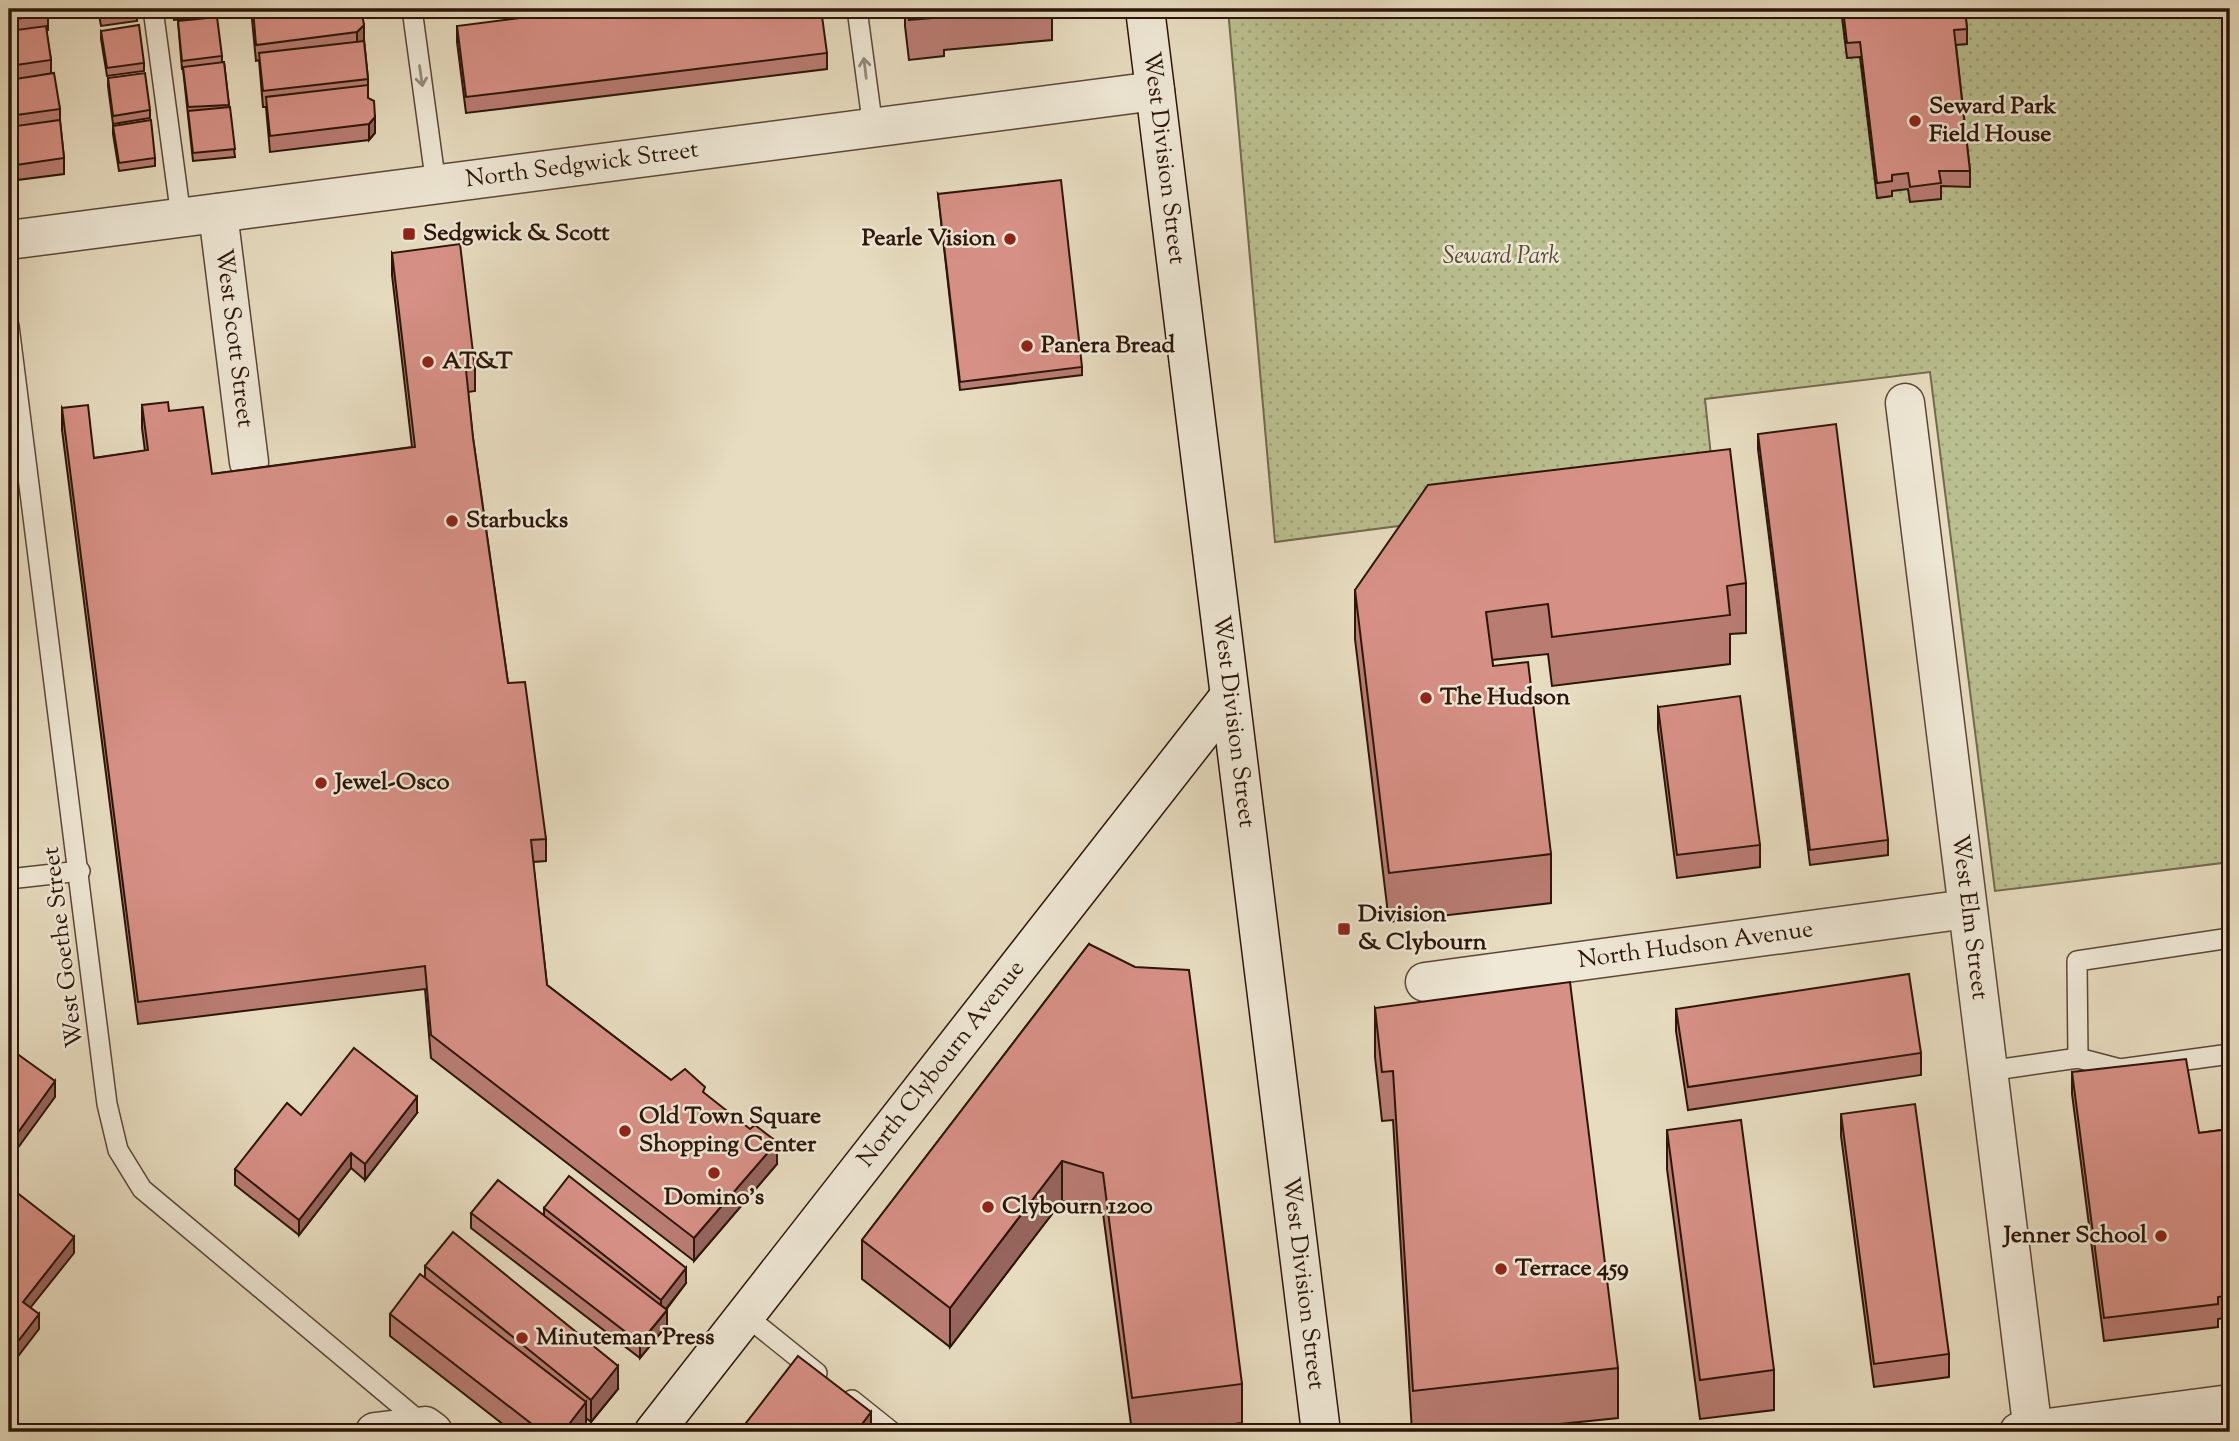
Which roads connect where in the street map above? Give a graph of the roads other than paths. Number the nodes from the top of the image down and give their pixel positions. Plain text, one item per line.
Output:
1 (153, 9) edge
2 (412, 9) edge
3 (858, 9) edge
4 (1145, 9) edge
5 (1155, 91) junction
6 (873, 128) junction
7 (436, 184) junction
8 (199, 215) junction
9 (9, 240) edge
10 (9, 326) edge
11 (1905, 403) dead end
12 (248, 462) dead end
13 (1229, 697) junction
14 (80, 871) junction
15 (9, 879) edge
16 (1966, 909) junction
17 (2230, 938) edge
18 (1425, 982) dead end
19 (2230, 1054) edge
20 (2078, 1058) junction
21 (1988, 1071) junction
22 (745, 1315) junction
23 (2230, 1404) edge
24 (429, 1429) edge
25 (374, 1432) edge
26 (654, 1432) edge
27 (892, 1432) edge
28 (1321, 1432) edge
29 (2028, 1432) edge

1 - 8 lane
2 -> 7 lane
6 -> 3 lane
4 - 5 street, West Division Street
5 - 6 street, North Sedgwick Street
5 - 13 street, West Division Street
6 - 7 street, North Sedgwick Street
7 - 8 street, North Sedgwick Street
8 - 9 street, North Sedgwick Street
8 - 12 street, West Scott Street
10 - 14 lane, West Goethe Street
11 - 16 street, West Elm Street
13 - 22 street, North Clybourn Avenue
13 - 28 street, West Division Street
14 - 15 lane
14 - 24 lane, West Goethe Street
16 - 18 street, North Hudson Avenue
16 - 21 street, West Elm Street
17 - 20 lane
19 - 20 lane
20 - 21 lane
21 - 29 street, West Elm Street
22 - 26 street, North Clybourn Avenue
22 - 27 lane
23 - 29 street
24 - 25 street

